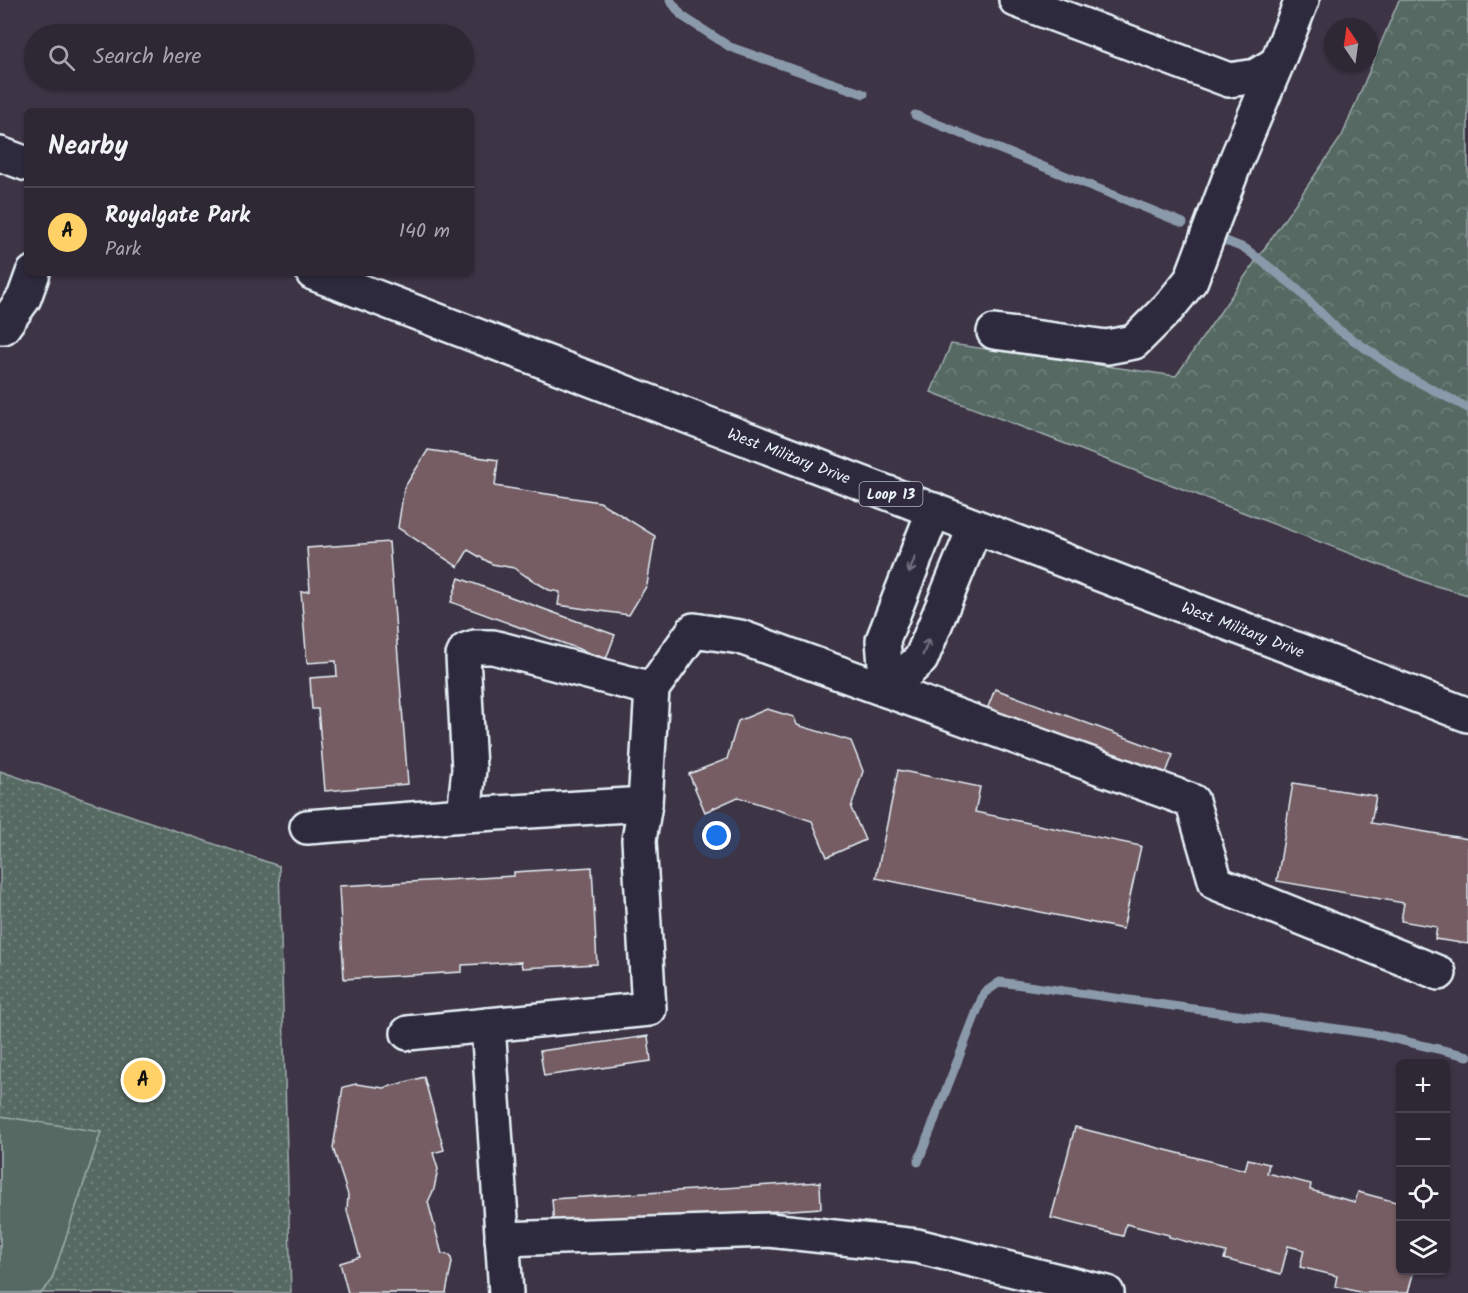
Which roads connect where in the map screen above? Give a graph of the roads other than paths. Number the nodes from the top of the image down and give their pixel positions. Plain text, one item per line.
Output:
1 (1016, 0) edge
2 (1302, 0) edge
3 (1278, 63) junction
4 (0, 154) edge
5 (24, 163) edge
6 (32, 276) edge
7 (321, 276) edge
8 (0, 327) edge
9 (994, 332) dead end
10 (934, 510) junction
11 (975, 527) junction
12 (652, 689) junction
13 (887, 690) junction
14 (1468, 715) edge
15 (645, 804) junction
16 (464, 815) junction
17 (307, 827) dead end
18 (1439, 973) dead end
19 (488, 1025) junction
20 (408, 1033) dead end
21 (502, 1239) junction
22 (506, 1293) edge
23 (1107, 1293) edge

1 - 3 main road
2 - 3 main road
3 - 9 main road
4 - 5 main road
6 - 8 main road
7 - 10 main road, West Military Drive / Loop 13
10 - 11 main road, West Military Drive / Loop 13
10 -> 13 main road
13 -> 11 main road
11 - 14 main road, West Military Drive / Loop 13
12 - 13 main road
12 - 15 main road
12 - 16 main road
13 - 18 main road
15 - 16 main road
15 - 19 main road
16 - 17 main road
19 - 20 main road
19 - 21 main road
21 - 22 main road
21 - 23 main road

